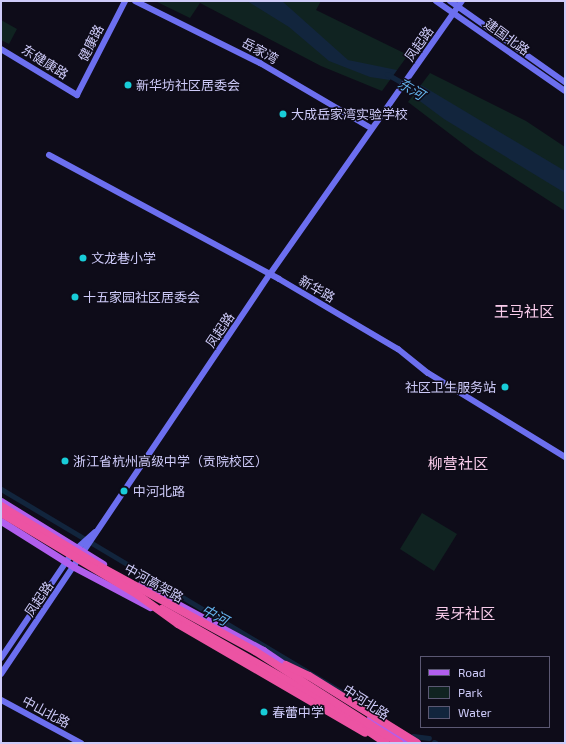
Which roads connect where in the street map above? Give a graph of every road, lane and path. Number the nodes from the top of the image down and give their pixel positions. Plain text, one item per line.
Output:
1 (125, 1) edge
2 (135, 1) edge
3 (436, 1) edge
4 (450, 1) edge
5 (460, 4) edge
6 (454, 13) junction
7 (1, 49) edge
8 (565, 82) edge
9 (565, 91) edge
10 (77, 95) joint
11 (371, 128) junction
12 (49, 155) dead end
13 (270, 274) junction
14 (565, 457) edge
15 (1, 501) edge
16 (1, 506) edge
17 (1, 513) edge
18 (1, 521) edge
19 (84, 544) junction
20 (66, 562) junction
21 (74, 567) junction
22 (138, 595) junction
23 (255, 651) junction
24 (1, 658) edge
25 (1, 674) edge
26 (1, 700) edge
27 (367, 734) junction
28 (81, 743) edge
29 (380, 743) edge
30 (386, 743) edge
31 (399, 743) edge
32 (406, 743) edge
33 (416, 743) edge

1 - 10 main road, 健康路
2 - 11 main road, 岳家湾
3 - 6 main road, 建国北路
4 - 5 main road, 建国北路
5 - 6 main road, 凤起路
5 - 8 main road, 建国北路
6 - 9 main road, 建国北路
6 - 11 main road, 凤起路
7 - 10 main road, 东健康路
11 - 13 main road, 凤起路
12 - 13 main road, 新华路
13 - 14 main road, 新华路
13 - 19 main road, 凤起路
15 - 19 main road, 中河北路
16 - 23 highway, 中河高架路, bridge
17 - 22 highway, 中河高架路, bridge
18 - 20 main road, 中河北路
19 - 20 main road
19 - 21 main road, 凤起路
19 - 32 main road, 中河北路
20 - 21 main road, 中河北路
20 - 24 main road
21 - 25 main road, 凤起路
21 - 27 main road, 中河北路
22 - 27 highway, bridge
22 - 30 highway, 中河高架路, bridge
23 - 31 highway, 中河高架路, bridge
23 - 33 highway, bridge
26 - 28 main road, 中山北路
27 - 29 main road, 中河北路

